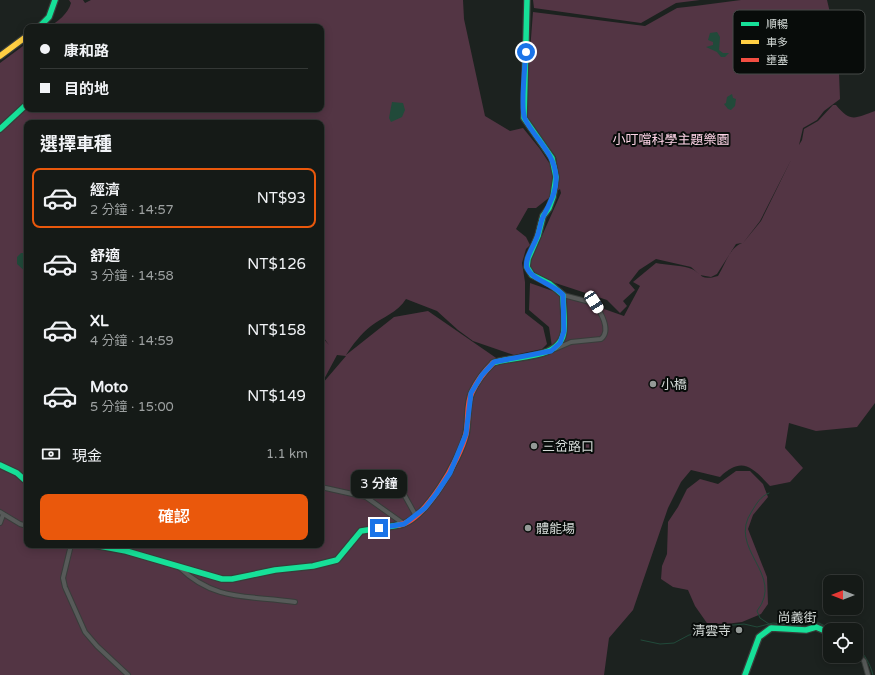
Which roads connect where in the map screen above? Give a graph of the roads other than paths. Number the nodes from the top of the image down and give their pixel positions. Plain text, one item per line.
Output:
1 (55, 0) edge
2 (527, 0) edge
3 (42, 24) edge
4 (24, 38) edge
5 (0, 56) edge
6 (24, 107) edge
7 (0, 129) edge
8 (563, 295) junction
9 (551, 351) junction
10 (0, 465) edge
11 (24, 479) edge
12 (324, 488) edge
13 (366, 497) junction
14 (1, 514) edge
15 (416, 516) junction
16 (0, 523) edge
17 (404, 524) junction
18 (24, 525) edge
19 (70, 548) edge
20 (110, 548) edge
21 (177, 565) junction
22 (295, 602) dead end
23 (823, 630) edge
24 (863, 660) edge
25 (128, 675) edge
26 (745, 675) edge
27 (868, 675) edge

1 - 3 street
2 - 8 street
4 - 5 street
6 - 7 street
8 - 9 street
8 - 9 street
9 - 15 street
10 - 11 street
12 - 13 street
13 - 15 street
13 - 17 street
14 - 16 street
14 - 18 street
15 - 17 street
17 - 21 street
19 - 25 street
20 - 21 street
21 - 22 street
23 - 26 street, 尚義街
24 - 27 street

